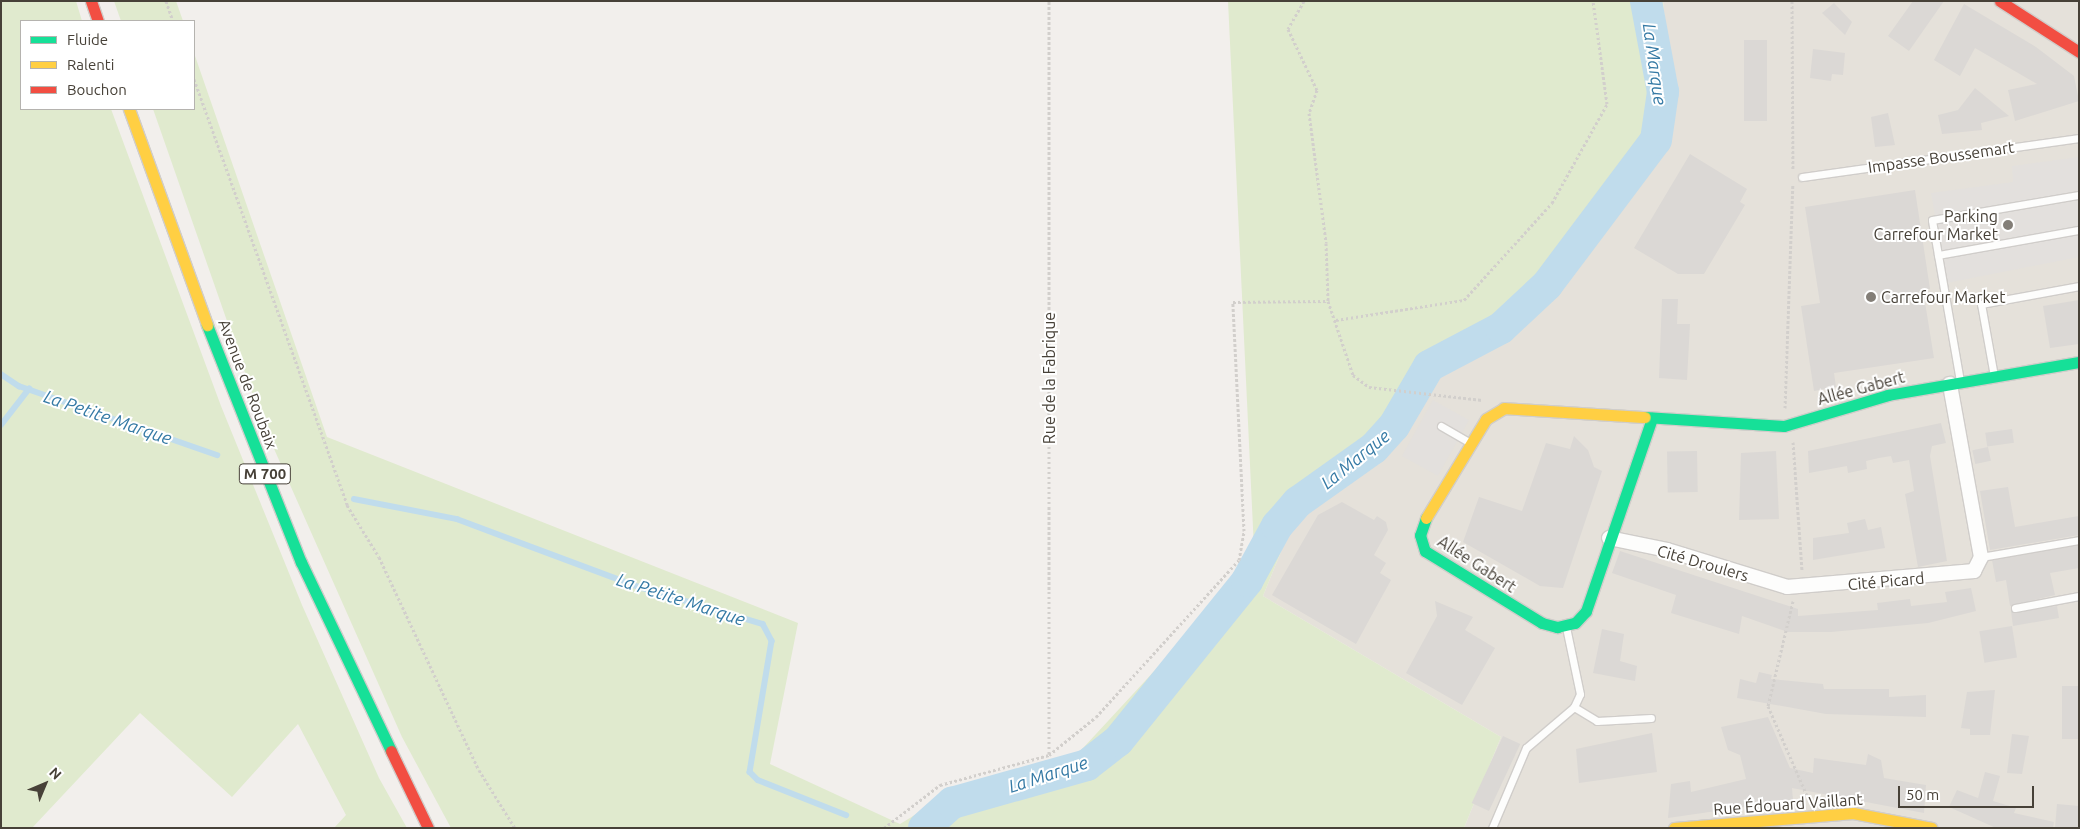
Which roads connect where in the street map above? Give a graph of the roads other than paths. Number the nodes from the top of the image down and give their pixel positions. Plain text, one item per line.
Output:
1 (91, 1) edge
2 (2000, 1) edge
3 (98, 20) edge
4 (2079, 52) edge
5 (129, 110) edge
6 (2079, 138) edge
7 (1802, 177) dead end
8 (2079, 195) edge
9 (2079, 230) edge
10 (1938, 255) junction
11 (2079, 286) edge
12 (2079, 362) edge
13 (1994, 376) junction
14 (1955, 383) junction
15 (1652, 418) junction
16 (1441, 426) dead end
17 (1472, 443) junction
18 (1609, 538) junction
19 (2079, 540) edge
20 (1981, 557) junction
21 (1800, 588) joint
22 (2079, 596) edge
23 (2014, 608) dead end
24 (1566, 627) junction
25 (1574, 706) junction
26 (1650, 718) dead end
27 (428, 828) edge
28 (1492, 828) edge
29 (1674, 828) edge
30 (1932, 828) edge

1 - 3 main road
2 - 4 main road
5 - 27 main road, Avenue de Roubaix / M 700
6 - 7 lane, Impasse Boussemart
8 - 10 lane
9 - 10 lane
10 - 14 lane
11 - 13 lane
12 - 13 main road, Allée Gabert
13 - 14 main road, Allée Gabert
14 - 15 main road, Allée Gabert
14 - 20 street
15 - 17 main road, Allée Gabert
15 - 18 main road
16 - 17 lane
17 - 24 main road, Allée Gabert
18 - 21 street, Cité Droulers
18 - 24 main road
19 - 20 lane
20 - 21 street, Cité Picard
22 - 23 lane
24 - 25 lane
25 - 26 lane
25 - 28 lane
29 - 30 main road, Rue Édouard Vaillant

